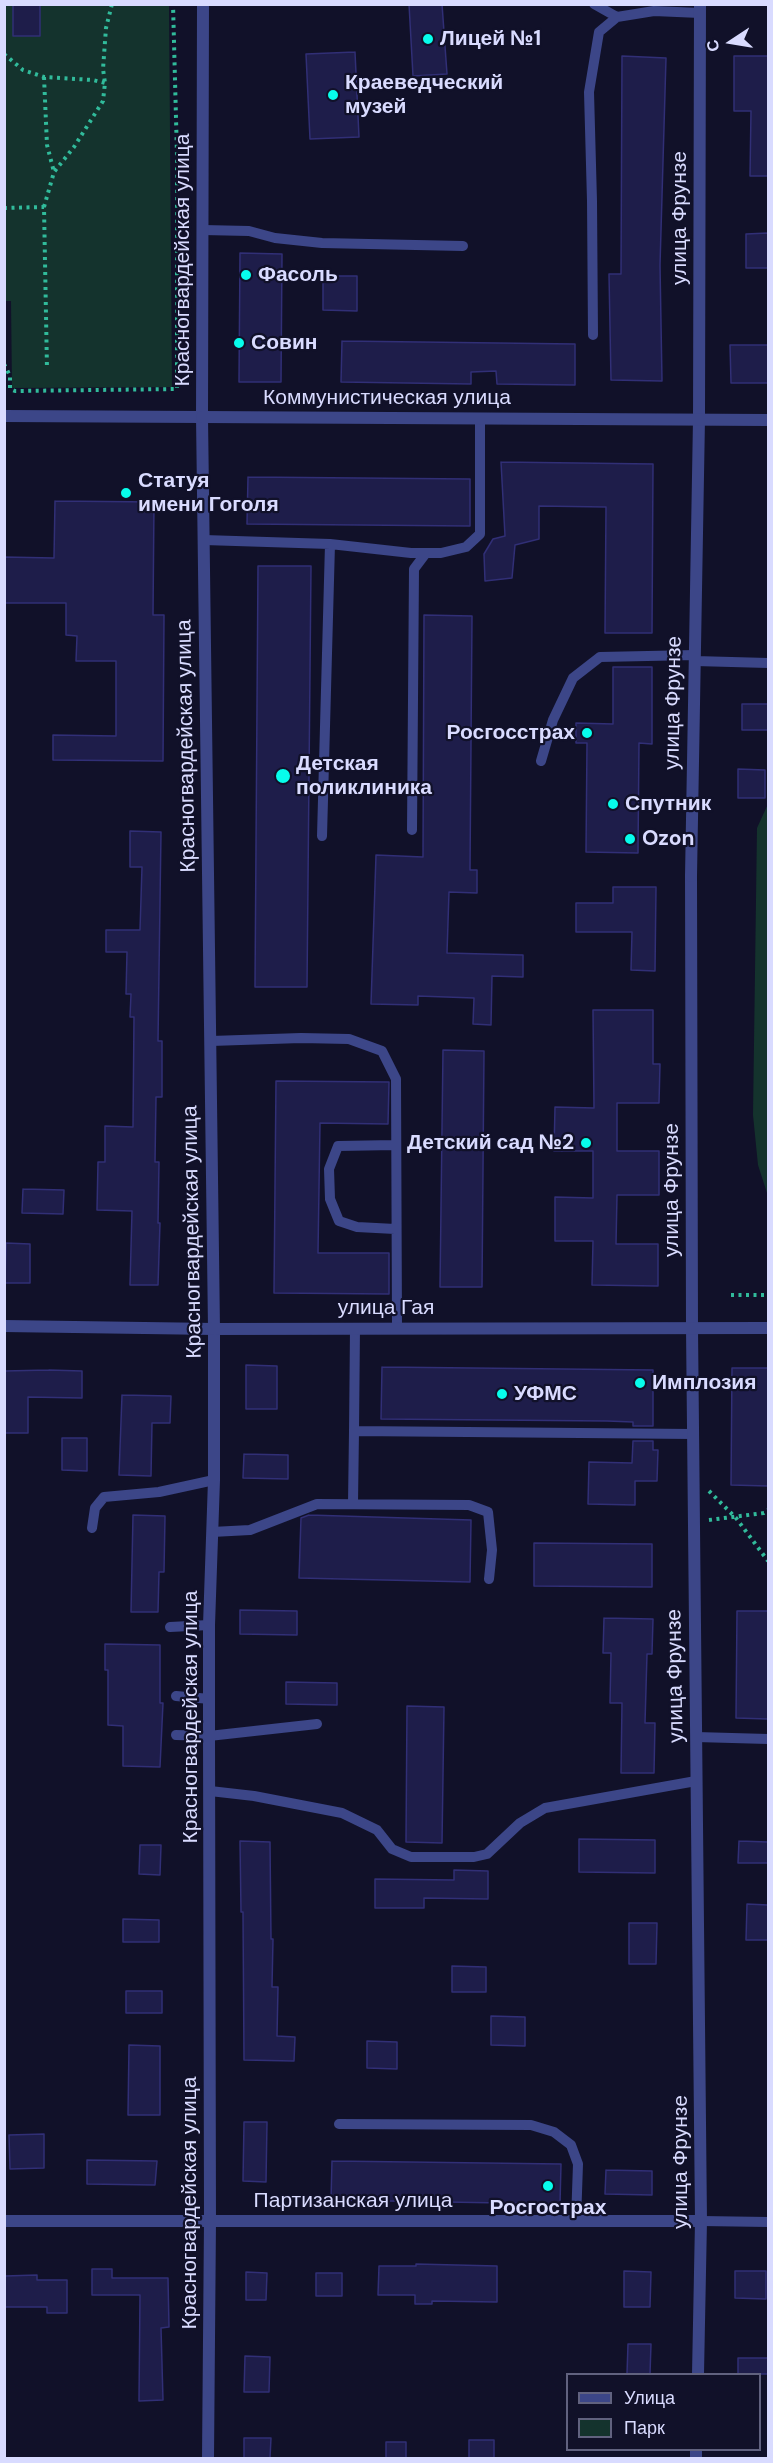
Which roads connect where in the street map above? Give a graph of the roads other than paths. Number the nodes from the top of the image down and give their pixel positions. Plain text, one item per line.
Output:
1 (203, 4) edge
2 (594, 4) edge
3 (700, 9) edge
4 (617, 17) junction
5 (202, 231) junction
6 (463, 246) dead end
7 (593, 335) dead end
8 (4, 416) edge
9 (202, 417) junction
10 (480, 418) junction
11 (699, 419) junction
12 (768, 420) edge
13 (204, 540) junction
14 (330, 544) junction
15 (426, 553) junction
16 (695, 658) junction
17 (768, 663) edge
18 (541, 761) dead end
19 (412, 830) dead end
20 (322, 836) dead end
21 (211, 1041) junction
22 (395, 1144) junction
23 (395, 1228) junction
24 (4, 1326) edge
25 (355, 1328) junction
26 (397, 1328) junction
27 (692, 1328) junction
28 (768, 1328) edge
29 (214, 1329) junction
30 (354, 1431) junction
31 (693, 1434) junction
32 (214, 1480) junction
33 (353, 1503) junction
34 (92, 1528) dead end
35 (212, 1532) junction
36 (489, 1579) dead end
37 (209, 1625) junction
38 (170, 1627) dead end
39 (176, 1696) dead end
40 (210, 1699) junction
41 (317, 1724) dead end
42 (176, 1735) dead end
43 (208, 1736) junction
44 (696, 1737) junction
45 (768, 1739) edge
46 (696, 1781) junction
47 (210, 1791) junction
48 (339, 2124) dead end
49 (210, 2220) junction
50 (4, 2221) edge
51 (576, 2221) junction
52 (701, 2221) junction
53 (768, 2222) edge
54 (698, 2373) edge
55 (208, 2458) edge

1 - 5 street, Красногвардейская улица
2 - 4 lane
3 - 4 lane
3 - 11 street, улица Фрунзе
4 - 7 lane
5 - 6 lane
5 - 9 street, Красногвардейская улица
8 - 9 street, Коммунистическая улица
9 - 10 street, Коммунистическая улица
9 - 13 street, Красногвардейская улица
10 - 11 street, Коммунистическая улица
10 - 15 lane
11 - 12 street, Коммунистическая улица
11 - 16 street, улица Фрунзе
13 - 14 lane
13 - 21 street, Красногвардейская улица
14 - 15 lane
14 - 20 lane
15 - 19 lane
16 - 17 lane
16 - 18 lane
16 - 27 street, улица Фрунзе
21 - 22 lane
21 - 29 street, Красногвардейская улица
22 - 23 lane
22 - 23 lane
23 - 26 lane
24 - 29 street, улица Гая
25 - 26 street, улица Гая
25 - 29 street, улица Гая
25 - 30 lane
26 - 27 street, улица Гая
27 - 28 street, улица Гая
27 - 31 street, улица Фрунзе
29 - 32 street, Красногвардейская улица
30 - 31 lane
30 - 33 lane
31 - 44 street, улица Фрунзе
32 - 34 lane
32 - 35 street, Красногвардейская улица
33 - 35 lane
33 - 36 lane
35 - 37 street, Красногвардейская улица
37 - 38 lane
37 - 40 street, Красногвардейская улица
39 - 40 lane
40 - 43 street, Красногвардейская улица
41 - 43 lane
42 - 43 lane
43 - 47 street, Красногвардейская улица
44 - 45 lane
44 - 46 street, улица Фрунзе
46 - 47 lane
46 - 52 street, улица Фрунзе
47 - 49 street, Красногвардейская улица
48 - 51 lane
49 - 50 street, Партизанская улица
49 - 51 street, Партизанская улица
49 - 55 street, Красногвардейская улица
51 - 52 street, Партизанская улица
52 - 53 lane
52 - 54 street, улица Фрунзе

